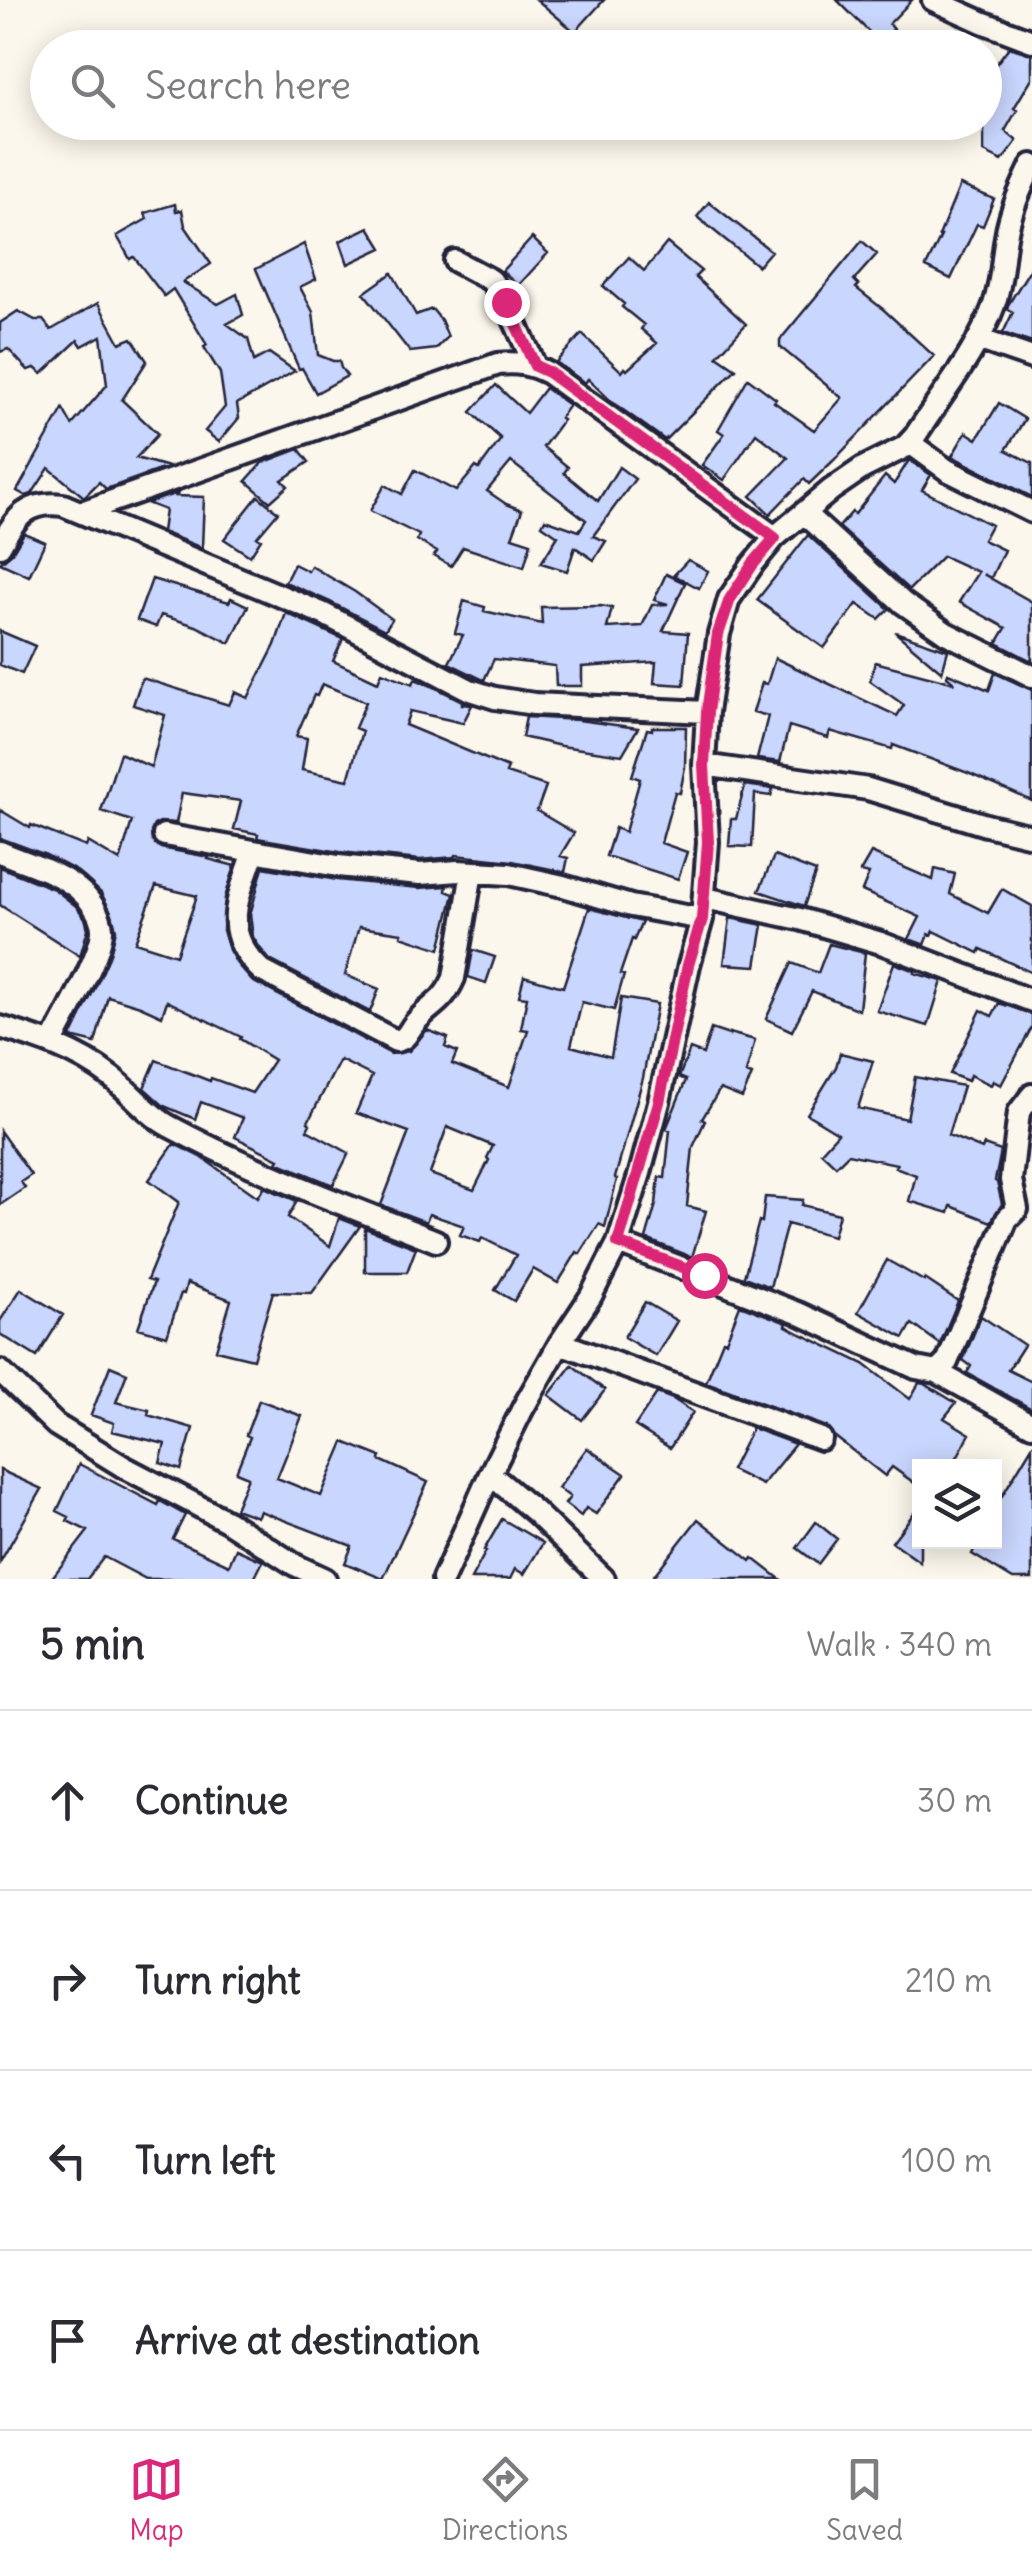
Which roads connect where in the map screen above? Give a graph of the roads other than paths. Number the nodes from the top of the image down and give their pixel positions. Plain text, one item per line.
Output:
1 (933, 0) edge
2 (1032, 41) edge
3 (1032, 165) edge
4 (455, 261) dead end
5 (978, 340) junction
6 (1032, 358) edge
7 (535, 366) junction
8 (910, 443) junction
9 (82, 512) junction
10 (1032, 512) edge
11 (804, 513) junction
12 (775, 538) junction
13 (0, 546) edge
14 (1032, 676) edge
15 (707, 712) junction
16 (704, 765) junction
17 (164, 835) dead end
18 (1032, 836) edge
19 (0, 852) edge
20 (254, 852) junction
21 (472, 872) junction
22 (704, 908) junction
23 (1032, 1001) edge
24 (0, 1027) edge
25 (52, 1044) junction
26 (1032, 1095) edge
27 (436, 1241) dead end
28 (618, 1243) junction
29 (560, 1343) junction
30 (0, 1371) edge
31 (937, 1372) junction
32 (1032, 1425) edge
33 (821, 1440) dead end
34 (490, 1474) junction
35 (325, 1579) edge
36 (443, 1579) edge
37 (604, 1579) edge

1 - 2 street
3 - 5 street
4 - 7 street
5 - 6 street
5 - 8 street
7 - 9 street
7 - 12 street
8 - 10 street
8 - 11 street
9 - 13 street
9 - 15 street
11 - 12 street
11 - 14 street
12 - 15 street
15 - 16 street
16 - 18 street
16 - 22 street
17 - 20 street
19 - 25 street
20 - 21 street
20 - 21 street
21 - 22 street
22 - 23 street
22 - 28 street
24 - 25 street
25 - 27 street
26 - 31 street
28 - 29 street
28 - 31 street
29 - 33 street
29 - 34 street
30 - 35 street
31 - 32 street
34 - 36 street
34 - 37 street

